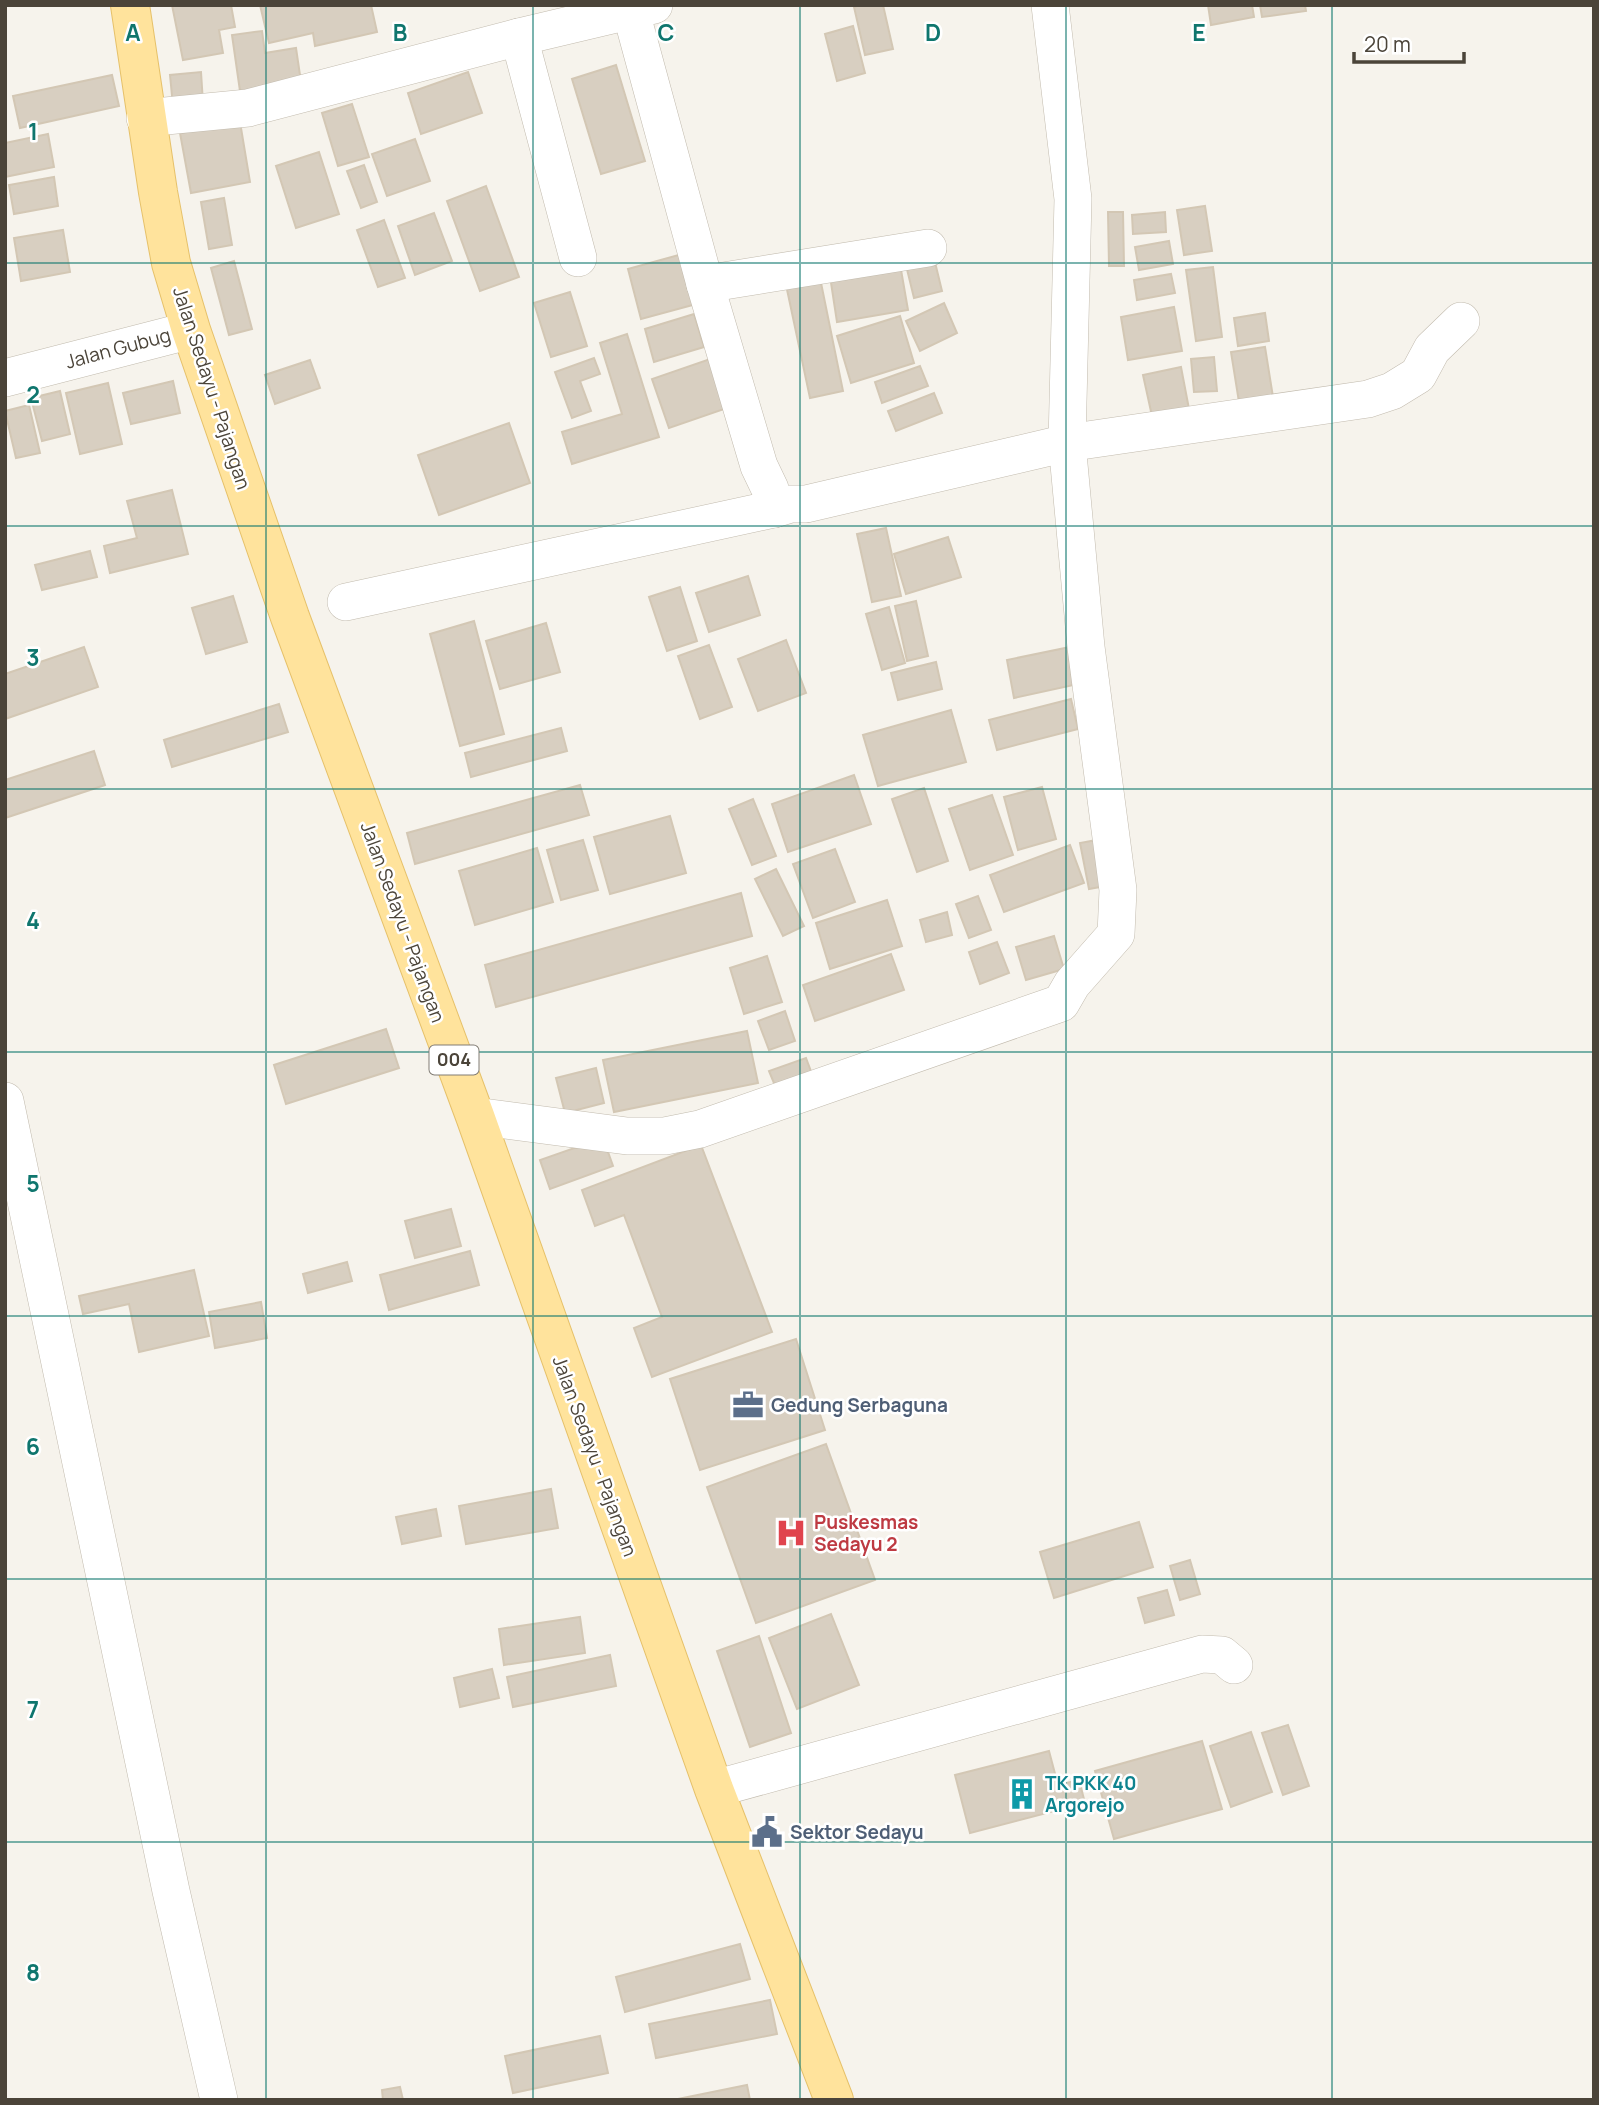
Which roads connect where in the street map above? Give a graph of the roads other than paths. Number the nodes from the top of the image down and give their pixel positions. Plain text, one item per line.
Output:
1 (130, 5) edge
2 (1049, 5) edge
3 (643, 8) edge
4 (519, 37) junction
5 (145, 118) junction
6 (928, 248) dead end
7 (578, 258) dead end
8 (705, 284) junction
9 (1461, 321) dead end
10 (191, 330) junction
11 (5, 378) edge
12 (1067, 443) junction
13 (774, 509) junction
14 (346, 602) dead end
15 (5, 1101) edge
16 (475, 1116) junction
17 (1234, 1665) dead end
18 (714, 1789) junction
19 (219, 2100) edge
20 (834, 2100) edge

1 - 5 main road, Jalan Sedayu - Pajangan / 004
2 - 12 street
3 - 4 street
3 - 8 street
4 - 5 street
4 - 7 street
5 - 10 main road, Jalan Sedayu - Pajangan / 004
6 - 8 street
8 - 13 street
9 - 12 street
10 - 11 street, Jalan Gubug
10 - 16 main road, Jalan Sedayu - Pajangan / 004
12 - 13 street
12 - 16 street
13 - 14 street
15 - 19 street
16 - 18 main road, Jalan Sedayu - Pajangan / 004
17 - 18 street
18 - 20 main road, Jalan Sedayu - Pajangan / 004

